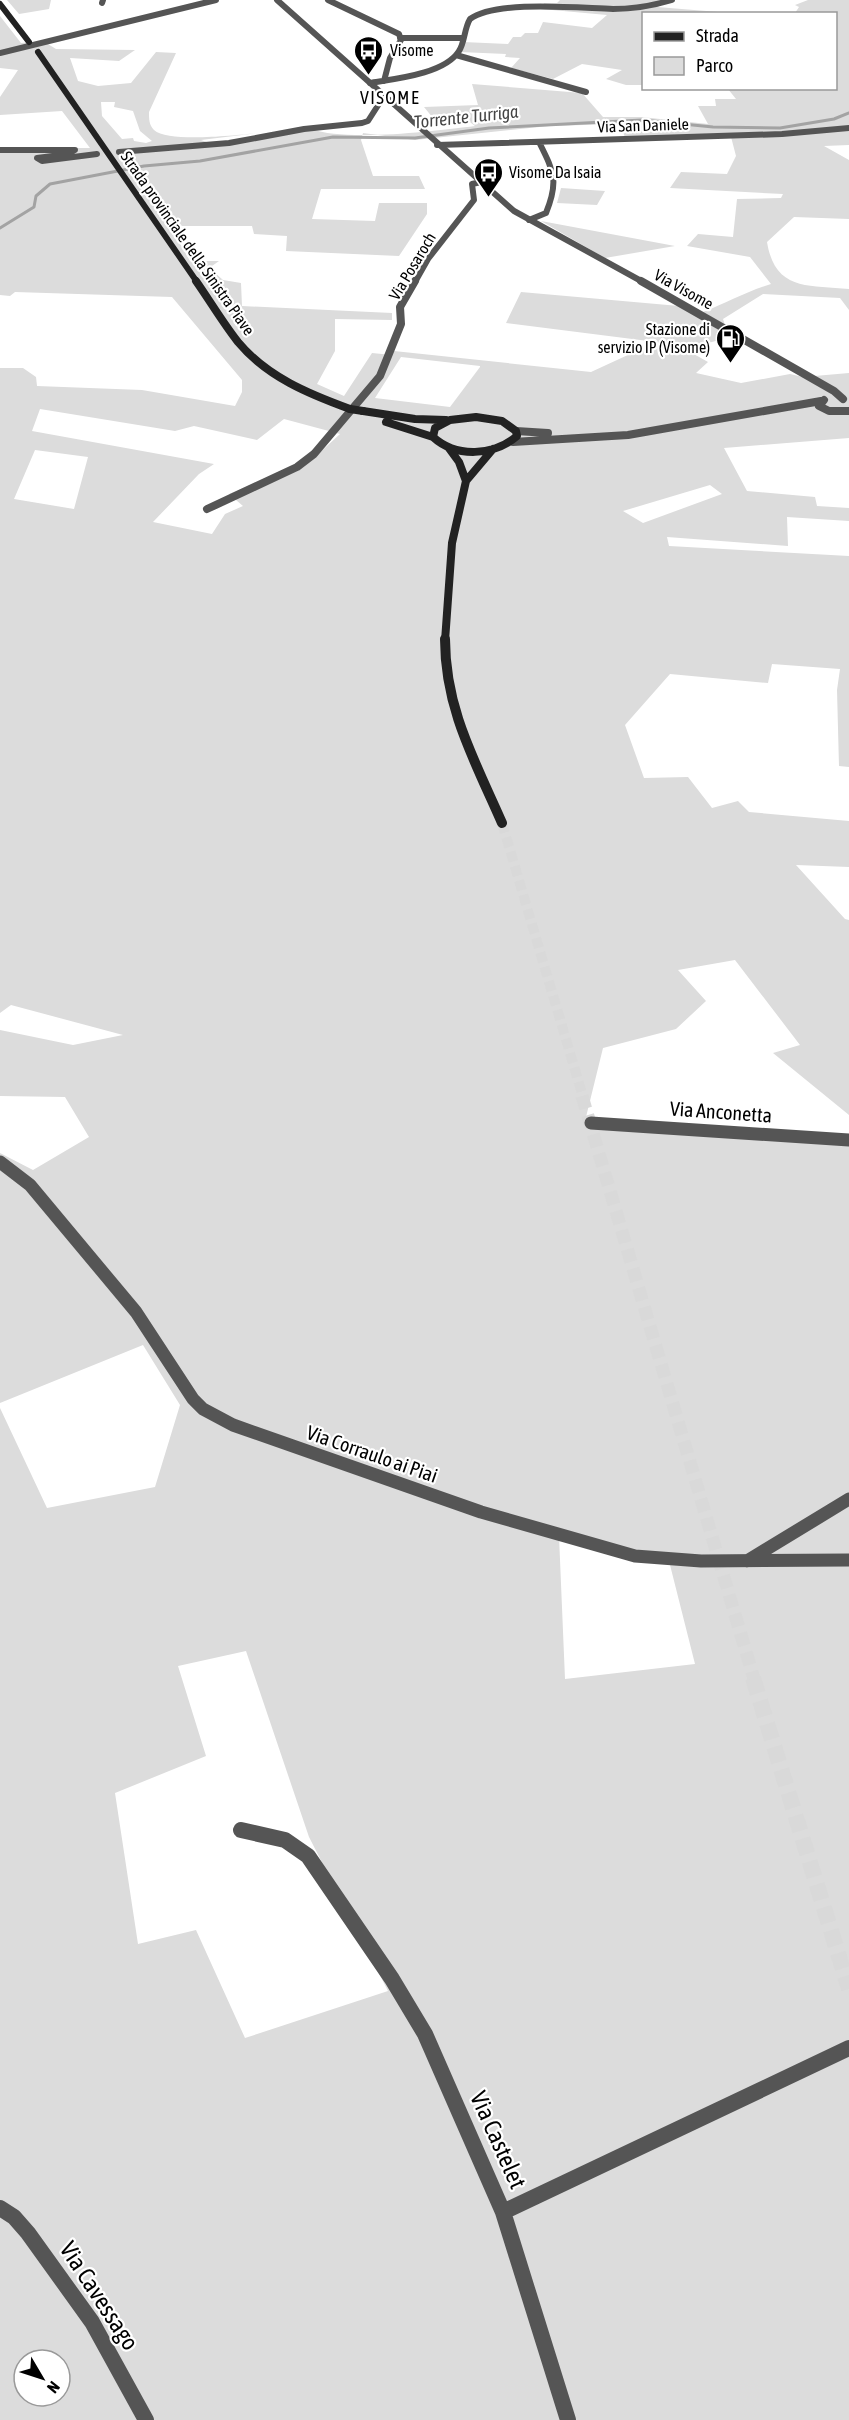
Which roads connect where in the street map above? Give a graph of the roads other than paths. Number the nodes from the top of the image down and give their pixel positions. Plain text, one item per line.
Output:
1 (215, 0) edge
2 (277, 0) edge
3 (327, 0) edge
4 (672, 0) edge
5 (0, 3) edge
6 (462, 37) junction
7 (400, 38) junction
8 (29, 42) dead end
9 (38, 52) dead end
10 (0, 53) edge
11 (456, 55) junction
12 (384, 81) junction
13 (370, 83) junction
14 (586, 92) dead end
15 (384, 96) junction
16 (849, 128) edge
17 (539, 142) junction
18 (435, 143) junction
19 (0, 150) edge
20 (119, 152) tunnel mouth
21 (97, 154) tunnel mouth
22 (481, 182) junction
23 (529, 220) junction
24 (823, 385) junction
25 (846, 400) edge
26 (823, 404) junction
27 (355, 409) junction
28 (848, 411) edge
29 (450, 420) junction
30 (516, 431) junction
31 (433, 436) junction
32 (594, 437) junction
33 (513, 442) junction
34 (448, 447) junction
35 (493, 449) junction
36 (466, 481) junction
37 (207, 509) dead end
38 (502, 823) tunnel mouth
39 (591, 1123) dead end
40 (849, 1140) edge
41 (0, 1162) edge
42 (849, 1499) edge
43 (849, 1560) edge
44 (746, 1561) junction
45 (241, 1830) dead end
46 (849, 2048) edge
47 (0, 2208) edge
48 (503, 2212) junction
49 (146, 2420) edge
50 (568, 2420) edge

1 - 10 street
2 - 13 street
3 - 7 street
4 - 6 street
5 - 8 main road
6 - 7 street
6 - 11 street
7 - 12 street
9 - 27 main road, Strada provinciale della Sinistra Piave
11 - 12 street
11 - 14 street
12 - 13 street
13 - 15 street
15 - 18 street, Via Visome
15 - 20 street
16 - 17 street, Via San Daniele
17 - 18 street, Via San Daniele
17 - 23 street
18 - 22 street, Via Visome
19 - 21 street
22 - 23 street, Via Visome
22 - 27 street, Via Posaroch
23 - 24 street, Via Visome
24 - 25 street, Via Visome
24 - 26 street
25 - 26 street
26 - 28 street
26 - 32 street
27 - 29 main road
27 - 31 main road
27 - 37 street
29 - 30 main road
29 - 31 main road
30 - 32 street
30 - 33 main road
31 - 34 main road
32 - 33 street
33 - 35 main road
34 - 35 main road
34 - 36 main road
35 - 36 main road
36 - 38 main road
39 - 40 street, Via Anconetta
41 - 44 street, Via Corraulo ai Piai
42 - 44 street
43 - 44 street, Via Corraulo ai Piai
45 - 48 street, Via Castelet
46 - 48 street, Via Castelet
47 - 49 street, Via Cavessago
48 - 50 street

